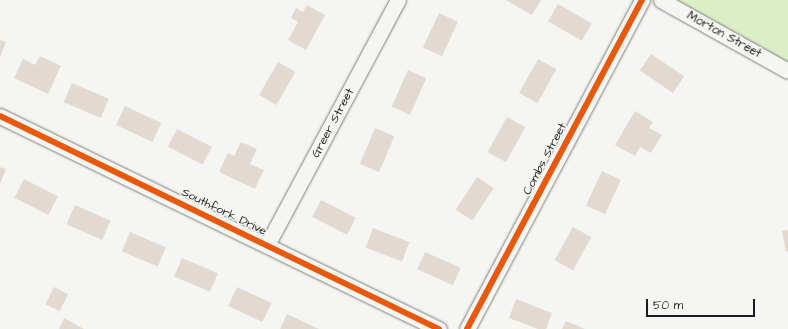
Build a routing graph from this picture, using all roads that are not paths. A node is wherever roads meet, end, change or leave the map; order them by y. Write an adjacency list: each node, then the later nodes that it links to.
1 (398, 0): 6 (street, Greer Street)
2 (642, 0): 8 (street, Combs Street)
3 (661, 0): 4 (street, Morton Street)
4 (788, 71)
5 (0, 116): 6 (street, Southfork Drive)
6 (267, 245): 7 (street, Southfork Drive)
7 (439, 329)
8 (467, 329)

